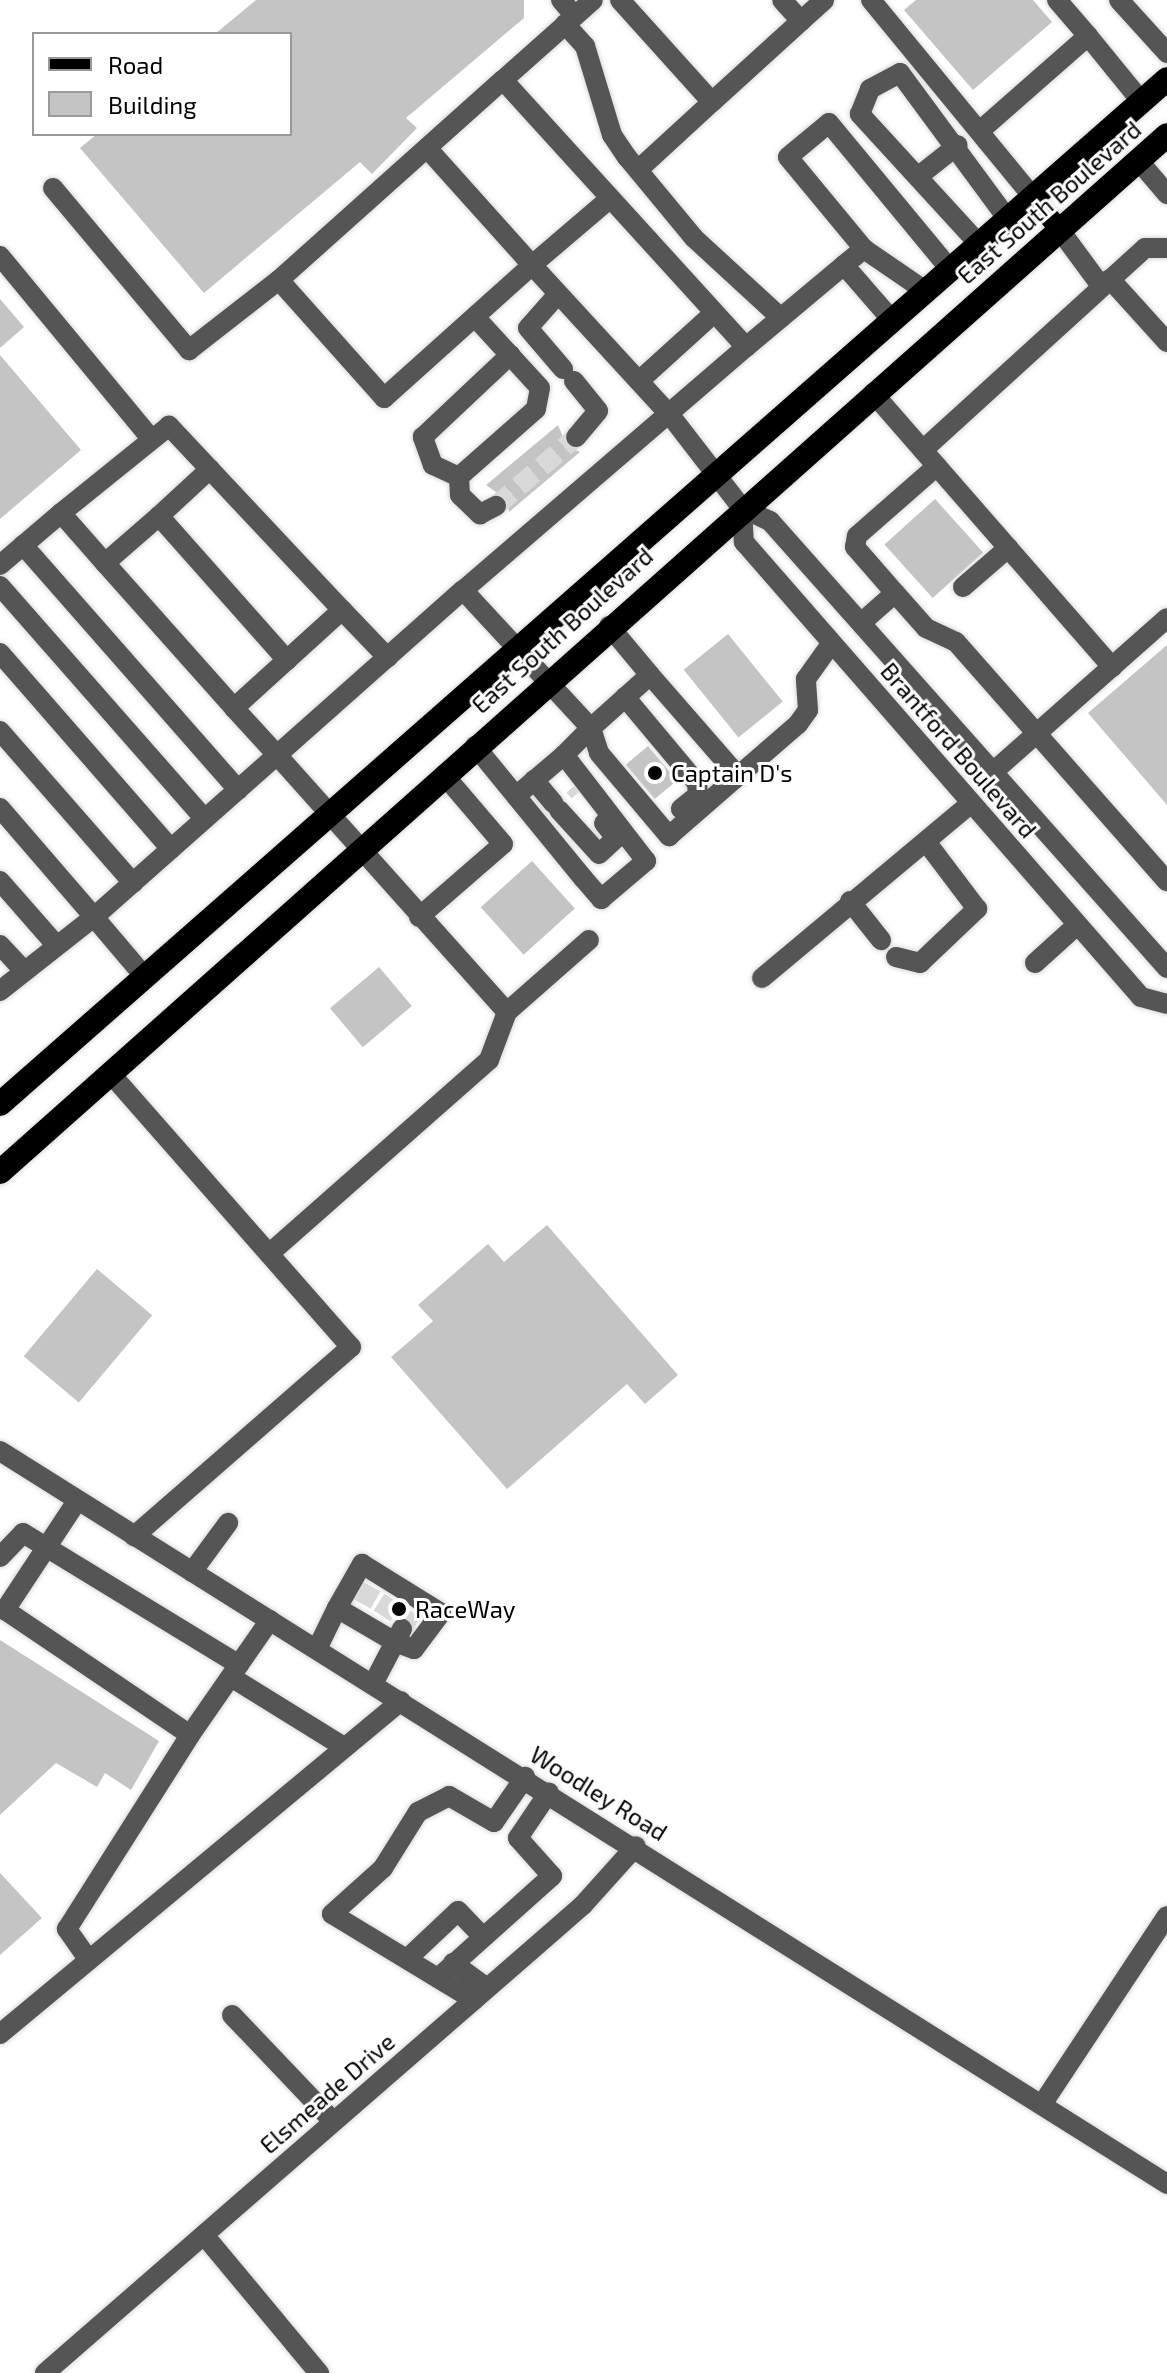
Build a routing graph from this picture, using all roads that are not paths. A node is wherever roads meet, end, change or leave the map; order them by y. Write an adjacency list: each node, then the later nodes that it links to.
1 (593, 0): 8 (street)
2 (620, 0): 15 (street)
3 (782, 0): 9 (street)
4 (824, 0): 9 (street)
5 (1057, 0): 10 (street)
6 (1119, 0): 11 (street)
7 (875, 1): 16 (street)
8 (567, 13): 13 (street); 21 (street)
9 (801, 21): 15 (street)
10 (1088, 36): 14 (street); 16 (street)
11 (1167, 53)
12 (1167, 79): 14 (highway, East South Boulevard)
13 (503, 80): 19 (street); 26 (street)
14 (1141, 101): 25 (highway, East South Boulevard)
15 (712, 102): 21 (street)
16 (982, 129): 25 (street)
17 (1167, 135): 20 (highway, East South Boulevard)
18 (958, 145): 22 (street); 22 (street); 27 (street)
19 (427, 148): 33 (street, Brantford Boulevard); 36 (street)
20 (1138, 160): 24 (street); 28 (highway, East South Boulevard)
21 (638, 170): 42 (street)
22 (920, 175): 29 (street)
23 (53, 188): 36 (street)
24 (1167, 194)
25 (1032, 196): 27 (highway, East South Boulevard); 28 (main road)
26 (608, 200): 33 (street); 40 (street)
27 (1007, 218): 29 (highway, East South Boulevard)
28 (1059, 229): 37 (street); 48 (highway, East South Boulevard)
29 (978, 243): 35 (highway, East South Boulevard)
30 (1167, 248): 37 (street)
31 (864, 249): 34 (street); 35 (street); 38 (street)
32 (0, 256): 50 (street)
33 (532, 265): 39 (street, Brantford Boulevard); 41 (street)
34 (844, 265): 42 (street); 43 (street)
35 (949, 268): 38 (highway, East South Boulevard)
36 (279, 280): 41 (street)
37 (1106, 282): 44 (street); 52 (street)
38 (924, 290): 43 (highway, East South Boulevard)
39 (558, 294): 47 (street, Brantford Boulevard); 51 (street)
40 (713, 314): 45 (street); 47 (street)
41 (475, 317): 46 (street)
42 (781, 318): 45 (street)
43 (891, 319): 54 (highway, East South Boulevard)
44 (1167, 342)
45 (746, 347): 49 (street)
46 (510, 355): 55 (street); 55 (street)
47 (639, 381): 49 (street, Brantford Boulevard)
48 (873, 393): 52 (street); 57 (highway, East South Boulevard)
49 (670, 415): 54 (street, Brantford Boulevard); 66 (street)
50 (149, 436): 53 (street); 58 (street)
51 (576, 437)
52 (930, 458): 61 (street); 67 (street)
53 (210, 469): 59 (street); 68 (street)
54 (714, 473): 57 (street, Brantford Boulevard); 73 (highway, East South Boulevard)
55 (459, 477): 56 (street)
56 (496, 506)
57 (742, 508): 70 (street, Brantford Boulevard); 71 (highway, East South Boulevard); 72 (street, Brantford Boulevard)
58 (61, 513): 60 (street); 62 (street)
59 (159, 516): 62 (street); 76 (street)
60 (23, 545): 63 (street); 92 (street)
61 (1008, 548): 65 (street); 77 (street)
62 (105, 563): 81 (street)
63 (0, 565)
64 (0, 586): 98 (street)
65 (963, 587)
66 (463, 590): 73 (street); 75 (street)
67 (895, 593): 70 (street); 84 (street)
68 (342, 610): 75 (street); 76 (street)
69 (1167, 618): 77 (street)
70 (861, 623): 88 (street, Brantford Boulevard)
71 (609, 626): 78 (street); 79 (highway, East South Boulevard)
72 (831, 644): 90 (street); 95 (street, Brantford Boulevard)
73 (514, 649): 79 (street); 97 (highway, East South Boulevard)
74 (0, 653): 100 (street)
75 (388, 658): 86 (street)
76 (287, 660): 81 (street)
77 (1112, 667): 84 (street)
78 (650, 675): 80 (street); 90 (street)
79 (548, 680): 82 (street); 85 (highway, East South Boulevard)
80 (625, 697): 82 (street); 94 (street)
81 (234, 708): 86 (street)
82 (591, 728): 87 (street); 94 (street)
83 (0, 731): 106 (street)
84 (1038, 733): 88 (street); 105 (street)
85 (475, 746): 89 (highway, East South Boulevard); 93 (street)
86 (277, 755): 92 (street); 97 (street)
87 (567, 760): 91 (street); 102 (street); 103 (street)
88 (993, 772): 117 (street, Brantford Boulevard)
89 (444, 775): 101 (highway, East South Boulevard); 109 (street)
90 (738, 776): 94 (street)
91 (534, 780): 93 (street); 102 (street)
92 (238, 790): 98 (street)
93 (516, 796): 103 (street)
94 (643, 804)
95 (970, 804): 99 (street); 110 (street, Brantford Boulevard)
96 (0, 808): 108 (street)
97 (327, 813): 101 (street); 119 (highway, East South Boulevard)
98 (205, 819): 100 (street)
99 (927, 843): 107 (street); 115 (street)
100 (171, 849): 106 (street)
101 (358, 851): 109 (street); 124 (highway, East South Boulevard)
102 (591, 851): 103 (street)
103 (574, 867)
104 (0, 881): 114 (street)
105 (1167, 881)
106 (133, 883): 108 (street)
107 (850, 901): 112 (street); 120 (street)
108 (94, 917): 114 (street); 119 (street)
109 (419, 917): 123 (street)
110 (1077, 925): 116 (street); 122 (street, Brantford Boulevard)
111 (589, 940): 123 (street)
112 (881, 940)
113 (0, 945): 118 (street)
114 (56, 945): 118 (street)
115 (896, 957)
116 (1035, 963)
117 (1167, 968)
118 (24, 971): 121 (street)
119 (144, 976): 125 (highway, East South Boulevard)
120 (762, 978)
121 (0, 991)
122 (1167, 1004)
123 (507, 1012): 127 (street)
124 (110, 1073): 126 (highway, East South Boulevard); 127 (street)
125 (0, 1104)
126 (0, 1172)
127 (269, 1254): 131 (street)
128 (0, 1451): 129 (street, Woodley Road)
129 (77, 1501): 131 (street, Woodley Road); 132 (street)
130 (228, 1523): 134 (street)
131 (134, 1536): 134 (street, Woodley Road)
132 (48, 1547): 133 (street); 137 (street); 141 (street)
133 (0, 1557)
134 (192, 1572): 138 (street, Woodley Road)
135 (361, 1598): 136 (street); 136 (street); 140 (street)
136 (387, 1608): 139 (street); 139 (street)
137 (2, 1612): 144 (street)
138 (270, 1620): 140 (street, Woodley Road); 141 (street)
139 (407, 1620): 142 (street)
140 (317, 1649): 142 (street, Woodley Road)
141 (235, 1671): 144 (street); 145 (street)
142 (373, 1684): 143 (street, Woodley Road)
143 (401, 1701): 145 (street); 146 (street, Woodley Road)
144 (190, 1735): 151 (street)
145 (344, 1747): 151 (street)
146 (525, 1777): 147 (street, Woodley Road); 152 (street)
147 (549, 1792): 148 (street, Woodley Road); 150 (street)
148 (636, 1846): 155 (street, Elsmeade Drive); 158 (street, Woodley Road)
149 (1167, 1916): 158 (street)
150 (482, 1936): 152 (street); 153 (street)
151 (88, 1959): 157 (street)
152 (407, 1959): 154 (street)
153 (453, 1963): 154 (street); 155 (street)
154 (438, 1978): 155 (street)
155 (480, 1994): 159 (street, Elsmeade Drive)
156 (232, 2015): 159 (street)
157 (0, 2034)
158 (1043, 2103): 160 (street, Woodley Road)
159 (333, 2121): 161 (street, Elsmeade Drive)
160 (1167, 2184)
161 (204, 2235): 162 (street, Elsmeade Drive); 163 (street)
162 (45, 2373)
163 (319, 2373)

